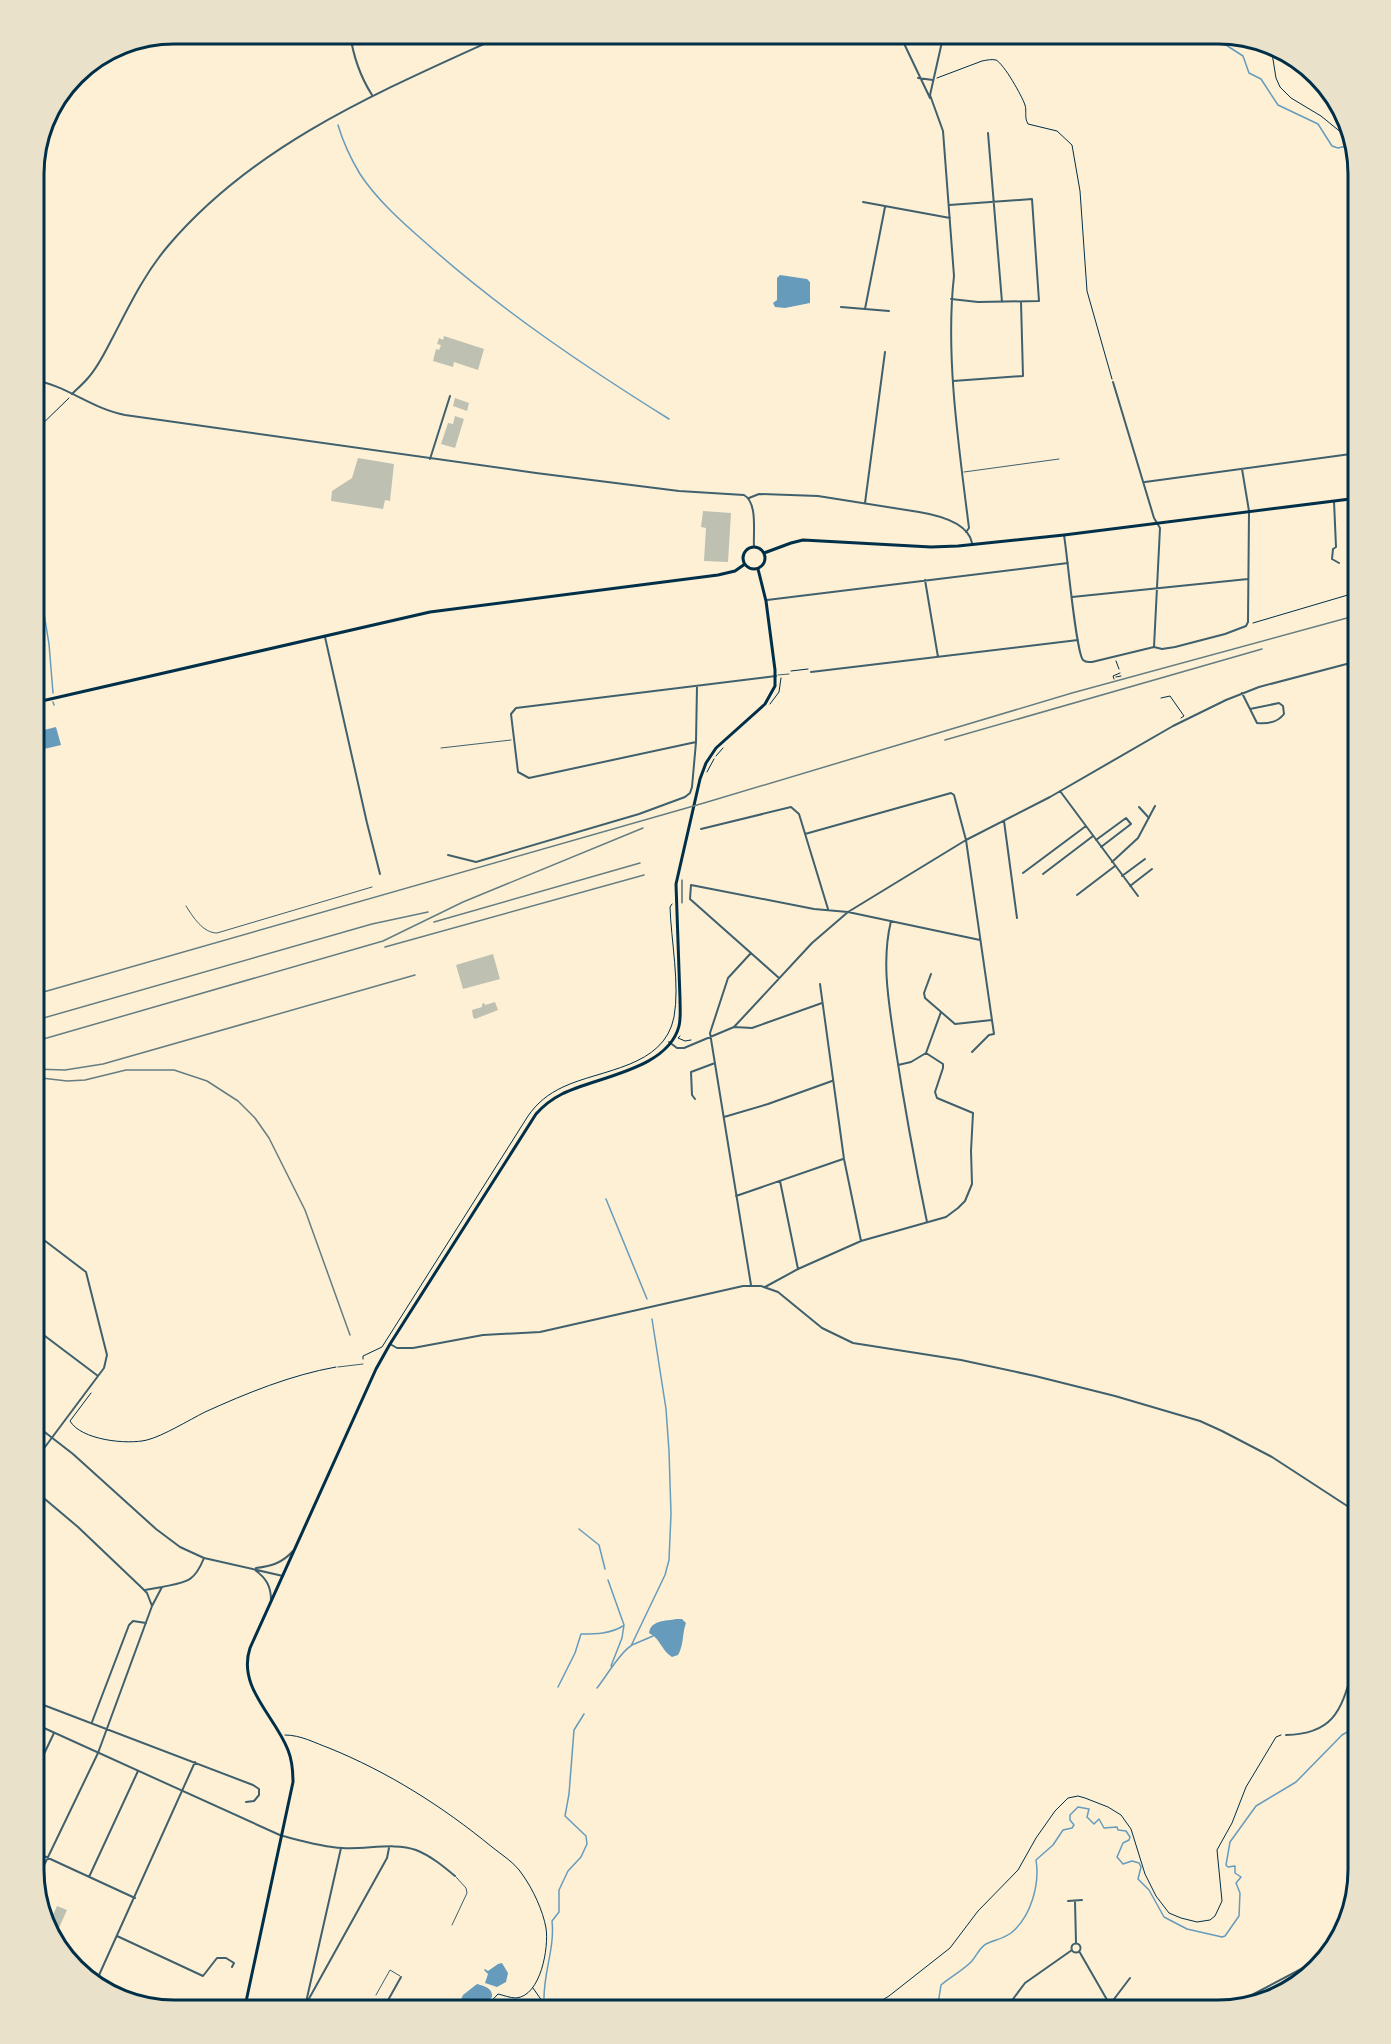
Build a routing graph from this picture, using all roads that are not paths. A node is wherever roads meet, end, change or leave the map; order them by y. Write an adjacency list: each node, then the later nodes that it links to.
1 (351, 44): 7 (street)
2 (484, 44): 7 (street)
3 (904, 44): 5 (street)
4 (942, 44): 6 (street)
5 (918, 78): 6 (street); 8 (street)
6 (933, 80): 8 (street)
7 (372, 95): 25 (street)
8 (931, 100): 12 (street)
9 (988, 133): 10 (street)
10 (994, 201): 12 (street); 16 (street); 17 (street)
11 (863, 202): 13 (street)
12 (949, 205): 14 (street)
13 (885, 207): 14 (street); 19 (street)
14 (950, 218): 15 (street)
15 (951, 299): 16 (street); 22 (street)
16 (1002, 302): 17 (street)
17 (1020, 302): 22 (street)
18 (841, 307): 19 (street)
19 (865, 309): 20 (street)
20 (889, 311)
21 (885, 352): 36 (street)
22 (953, 381): 31 (street)
23 (1113, 382): 32 (street)
24 (44, 383): 25 (street)
25 (72, 394): 28 (street)
26 (450, 396): 28 (street)
27 (1348, 454): 30 (street)
28 (430, 459): 33 (street)
29 (1059, 459): 31 (lane)
30 (1242, 469): 32 (street); 37 (street)
31 (962, 472): 39 (street)
32 (1145, 482): 38 (street)
33 (749, 498): 36 (street); 42 (street)
34 (1348, 499): 35 (main road)
35 (1334, 501): 37 (main road); 45 (street)
36 (865, 503): 39 (street)
37 (1249, 511): 38 (main road); 48 (street)
38 (1157, 523): 40 (main road); 50 (street)
39 (966, 532): 41 (street)
40 (1064, 535): 41 (main road); 44 (street)
41 (972, 545): 43 (main road)
42 (754, 547): 43 (main road); 46 (main road)
43 (764, 553): 47 (main road)
44 (1068, 563): 49 (street); 51 (street)
45 (1339, 563)
46 (745, 564): 47 (main road); 53 (main road)
47 (758, 568): 52 (main road)
48 (1248, 579): 50 (street); 55 (street)
49 (925, 580): 52 (street); 56 (street)
50 (1158, 589): 51 (street); 55 (street)
51 (1072, 597): 54 (street)
52 (766, 601): 60 (main road)
53 (325, 636): 63 (main road); 86 (street)
54 (1078, 640): 55 (street); 56 (street)
55 (1154, 647)
56 (938, 657): 58 (street)
57 (1348, 664): 62 (street)
58 (811, 672)
59 (789, 674): 60 (lane)
60 (776, 675): 61 (street); 108 (main road)
61 (697, 686): 65 (street); 66 (street)
62 (1242, 693): 64 (street); 68 (street)
63 (44, 701)
64 (1250, 709): 64 (street)
65 (513, 740): 66 (street); 67 (lane)
66 (696, 742): 80 (street)
67 (441, 748)
68 (1060, 791): 72 (street); 73 (street)
69 (1155, 806): 71 (street)
70 (1139, 807): 71 (street)
71 (1149, 818): 82 (street)
72 (1004, 821): 77 (street); 96 (street)
73 (1086, 826): 76 (street); 85 (street)
74 (701, 829): 75 (street)
75 (805, 834): 77 (street); 94 (street)
76 (1093, 836): 78 (street); 87 (street)
77 (966, 840): 95 (street); 98 (street)
78 (1096, 840): 79 (street); 79 (street)
79 (1101, 847): 82 (street)
80 (448, 855)
81 (1145, 859): 88 (street)
82 (1112, 861): 83 (street)
83 (1115, 866): 88 (street); 91 (street)
84 (1152, 869): 90 (street)
85 (1023, 873)
86 (380, 874)
87 (1043, 874)
88 (1122, 876): 90 (street)
89 (372, 886): 93 (lane)
90 (1130, 886): 92 (street)
91 (1077, 895)
92 (1138, 896)
93 (186, 906)
94 (828, 909): 95 (street); 99 (street)
95 (848, 912): 97 (street); 101 (street)
96 (1017, 918)
97 (891, 921): 98 (street); 112 (street)
98 (980, 940): 105 (street)
99 (751, 953): 101 (street); 107 (street)
100 (931, 974): 104 (street)
101 (779, 978): 106 (street)
102 (820, 984): 103 (street)
103 (822, 1002): 106 (street); 113 (street)
104 (941, 1012): 105 (street); 110 (street)
105 (992, 1020): 109 (street)
106 (734, 1027): 107 (street)
107 (710, 1037): 108 (street); 111 (street)
108 (669, 1042): 126 (main road)
109 (972, 1052)
110 (926, 1053): 112 (street); 119 (street)
111 (715, 1063): 114 (street); 115 (street)
112 (898, 1065): 119 (street)
113 (832, 1081): 115 (street); 116 (street)
114 (695, 1100)
115 (724, 1117): 118 (street)
116 (844, 1159): 117 (street); 121 (street)
117 (780, 1181): 118 (street); 122 (street)
118 (735, 1196): 123 (street)
119 (927, 1222): 121 (street)
120 (44, 1241): 129 (street)
121 (861, 1241): 122 (street)
122 (798, 1269): 124 (street)
123 (751, 1286): 124 (street); 126 (street)
124 (765, 1287): 134 (street)
125 (44, 1335): 129 (street)
126 (390, 1344): 135 (main road)
127 (363, 1364): 128 (lane)
128 (338, 1367)
129 (98, 1376): 131 (street)
130 (44, 1432): 131 (street)
131 (52, 1438): 132 (street); 136 (street)
132 (44, 1449)
133 (44, 1498): 140 (street)
134 (1348, 1506)
135 (300, 1539): 137 (street); 138 (main road)
136 (204, 1558): 137 (street); 139 (street)
137 (253, 1568): 138 (street); 141 (street)
138 (283, 1576): 141 (main road)
139 (162, 1587): 140 (street); 142 (street)
140 (145, 1590): 142 (street)
141 (270, 1603): 157 (main road)
142 (152, 1606): 143 (street)
143 (146, 1623): 146 (street); 148 (street)
144 (1348, 1685): 150 (street)
145 (44, 1705): 146 (street)
146 (92, 1722): 148 (street)
147 (44, 1728): 149 (street)
148 (107, 1728): 151 (street); 153 (street)
149 (54, 1733): 151 (street); 152 (street)
150 (1286, 1735)
151 (98, 1753): 154 (street); 161 (street)
152 (44, 1754)
153 (195, 1762): 155 (street); 156 (street)
154 (138, 1771): 155 (street); 164 (street)
155 (183, 1791): 157 (street); 165 (street)
156 (246, 1802)
157 (283, 1836): 158 (street); 181 (main road)
158 (341, 1848): 159 (street); 182 (street)
159 (389, 1848): 163 (street); 183 (street)
160 (44, 1856): 161 (street)
161 (48, 1858): 162 (street); 164 (street)
162 (44, 1866)
163 (455, 1876): 169 (lane)
164 (89, 1877): 165 (street)
165 (135, 1898): 170 (street)
166 (1082, 1900): 168 (street)
167 (1068, 1901): 168 (street)
168 (1075, 1901): 171 (street)
169 (452, 1925)
170 (117, 1936): 174 (street); 176 (street)
171 (1076, 1943): 172 (street); 173 (street)
172 (1072, 1950): 173 (street); 185 (street)
173 (1079, 1951): 186 (street)
174 (232, 1968)
175 (1303, 1968): 180 (street)
176 (99, 1977)
177 (401, 1977): 179 (lane); 184 (street)
178 (1130, 1978): 187 (street)
179 (376, 1995)
180 (1246, 1997)
181 (246, 2000)
182 (307, 2000)
183 (308, 2000)
184 (388, 2000)
185 (1012, 2000)
186 (1107, 2000)
187 (1114, 2000)

